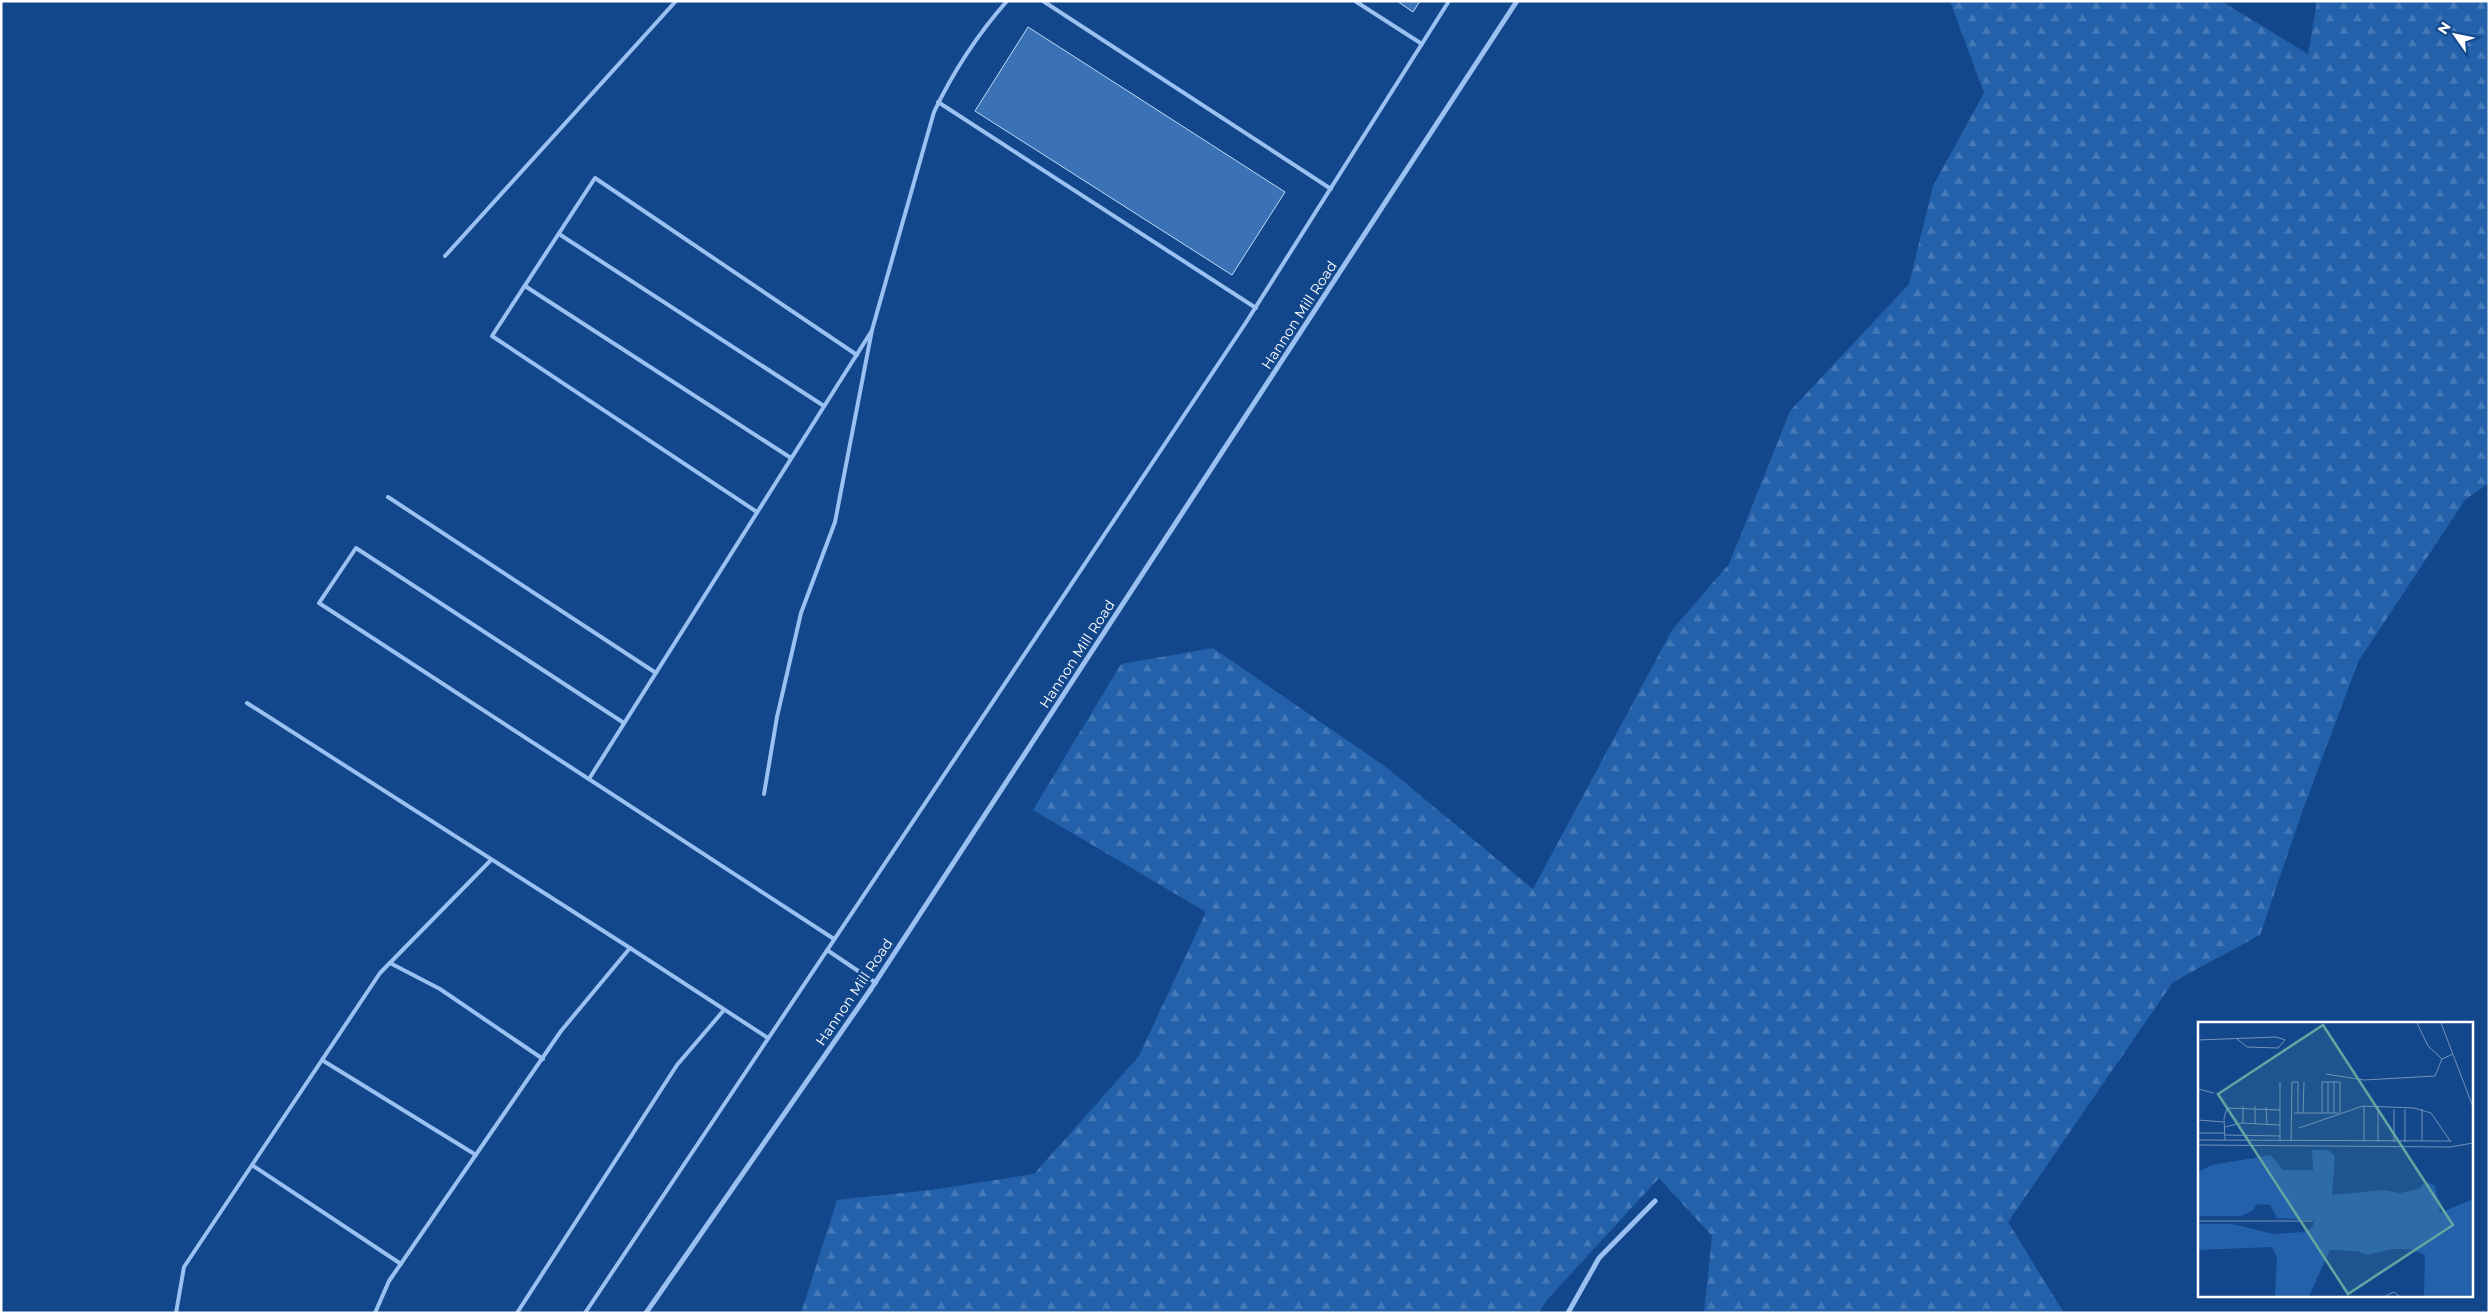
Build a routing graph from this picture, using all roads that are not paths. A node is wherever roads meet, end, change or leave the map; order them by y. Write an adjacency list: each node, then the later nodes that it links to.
1 (676, 1): 11 (lane)
2 (1007, 1): 8 (lane)
3 (1043, 1): 9 (lane)
4 (1355, 1): 7 (lane)
5 (1449, 1): 7 (lane)
6 (1517, 1): 30 (street, Hannon Mill Road)
7 (1422, 44): 9 (lane)
8 (938, 102): 13 (lane); 14 (lane)
9 (1331, 189): 13 (lane)
10 (559, 234): 12 (lane); 15 (lane); 16 (lane)
11 (445, 256)
12 (525, 286): 17 (lane); 19 (lane)
13 (1256, 308): 26 (lane)
14 (872, 330): 15 (lane); 24 (lane)
15 (857, 355): 16 (lane)
16 (824, 406): 17 (lane)
17 (791, 458): 19 (lane)
18 (388, 497): 20 (lane)
19 (757, 512): 20 (lane)
20 (656, 673): 22 (lane)
21 (247, 704): 25 (lane)
22 (624, 723): 23 (lane); 23 (lane)
23 (589, 779): 26 (lane)
24 (764, 794)
25 (491, 860): 27 (lane); 29 (lane)
26 (834, 939): 28 (lane)
27 (630, 948): 31 (lane); 33 (lane)
28 (828, 950): 30 (lane); 32 (lane)
29 (390, 963): 33 (lane); 34 (lane)
30 (876, 982): 43 (street, Hannon Mill Road)
31 (724, 1010): 32 (lane); 41 (lane)
32 (768, 1038): 42 (lane)
33 (543, 1059): 35 (lane)
34 (322, 1060): 35 (lane); 36 (lane)
35 (476, 1155): 38 (lane)
36 (252, 1165): 38 (lane); 39 (lane)
37 (1656, 1201): 44 (street)
38 (401, 1264): 40 (lane)
39 (176, 1313)
40 (375, 1313)
41 (517, 1313)
42 (585, 1313)
43 (646, 1313)
44 (1568, 1313)

